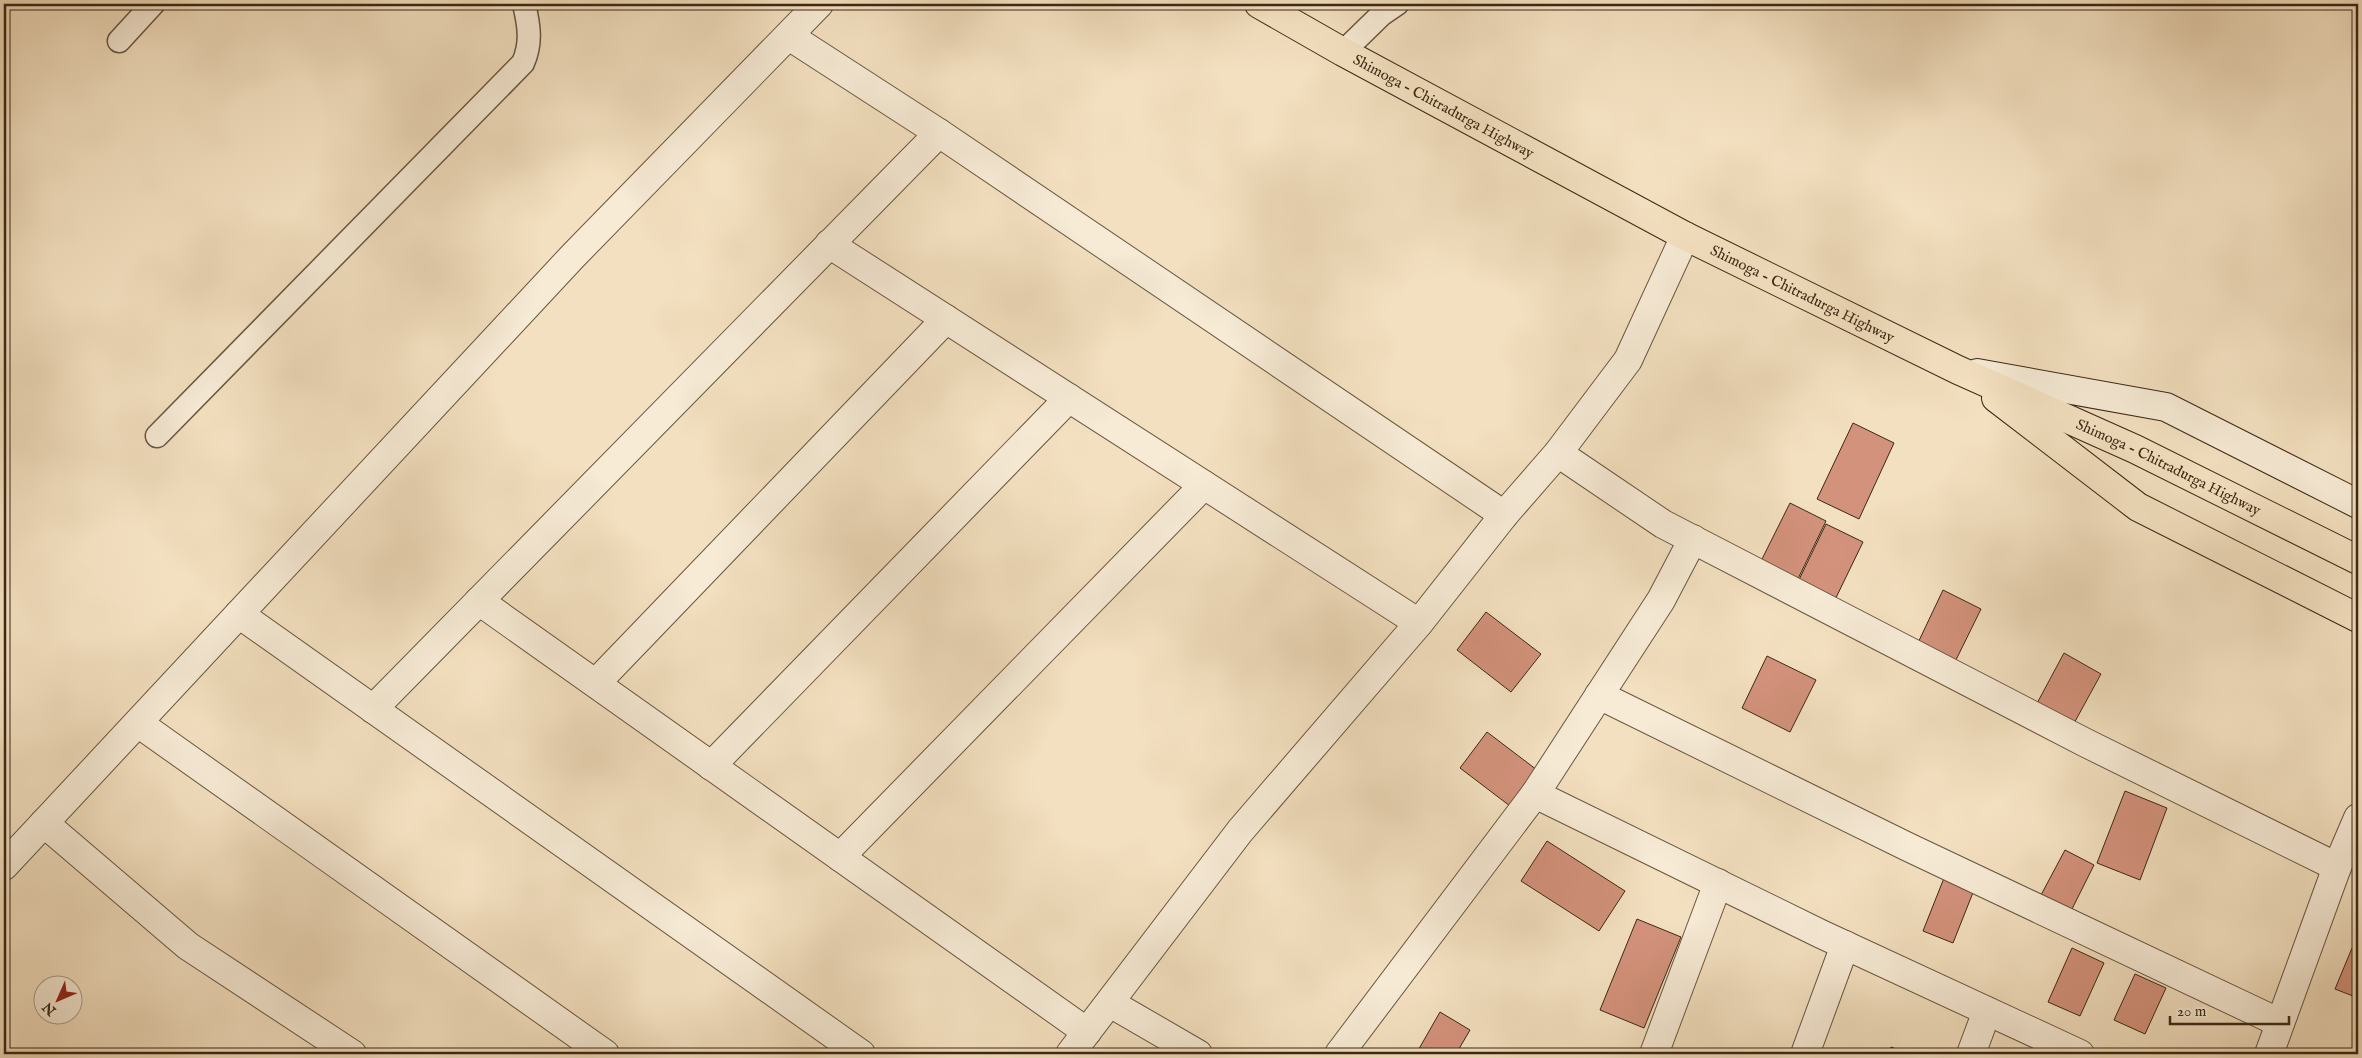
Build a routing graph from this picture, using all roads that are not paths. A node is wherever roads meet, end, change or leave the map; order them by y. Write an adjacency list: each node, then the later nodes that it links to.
1 (153, 4): 7 (lane)
2 (524, 4): 15 (lane)
3 (818, 4): 6 (street)
4 (1259, 4): 8 (main road, Shimoga - Chitradurga Highway)
5 (1397, 4): 8 (lane)
6 (789, 36): 9 (street); 23 (street)
7 (119, 41)
8 (1343, 52): 10 (main road, Shimoga - Chitradurga Highway)
9 (939, 133): 11 (street); 19 (street)
10 (1686, 236): 13 (main road, Shimoga - Chitradurga Highway); 16 (street)
11 (829, 244): 12 (street); 22 (street)
12 (946, 319): 14 (street); 26 (street)
13 (1958, 370): 18 (street); 21 (main road, Shimoga - Chitradurga Highway); 24 (main road)
14 (1069, 398): 17 (street); 30 (street)
15 (157, 436)
16 (1558, 453): 19 (street); 20 (street)
17 (1204, 485): 25 (street); 34 (street)
18 (2358, 504)
19 (1504, 515): 25 (street)
20 (1693, 539): 27 (street); 36 (street)
21 (2358, 560)
22 (479, 601): 26 (street); 28 (street)
23 (239, 614): 28 (street); 29 (street)
24 (2358, 618)
25 (1419, 622): 39 (street)
26 (596, 684): 30 (street)
27 (1599, 695): 31 (street); 41 (street)
28 (373, 708): 45 (street)
29 (138, 723): 33 (street); 44 (street)
30 (711, 766): 34 (street)
31 (1535, 794): 37 (street); 48 (street)
32 (2358, 818): 36 (street)
33 (44, 823): 35 (street); 43 (street)
34 (840, 857): 42 (street)
35 (4, 866)
36 (2337, 867): 41 (street)
37 (1718, 884): 38 (street); 49 (street)
38 (1845, 945): 40 (street); 50 (street)
39 (1110, 1003): 42 (street); 47 (street)
40 (1987, 1011): 51 (street); 52 (street)
41 (2280, 1023): 53 (street)
42 (1087, 1032): 46 (street)
43 (352, 1054)
44 (606, 1054)
45 (861, 1054)
46 (1070, 1054)
47 (1198, 1054)
48 (1339, 1054)
49 (1654, 1054)
50 (1805, 1054)
51 (1971, 1054)
52 (2080, 1054)
53 (2269, 1054)

